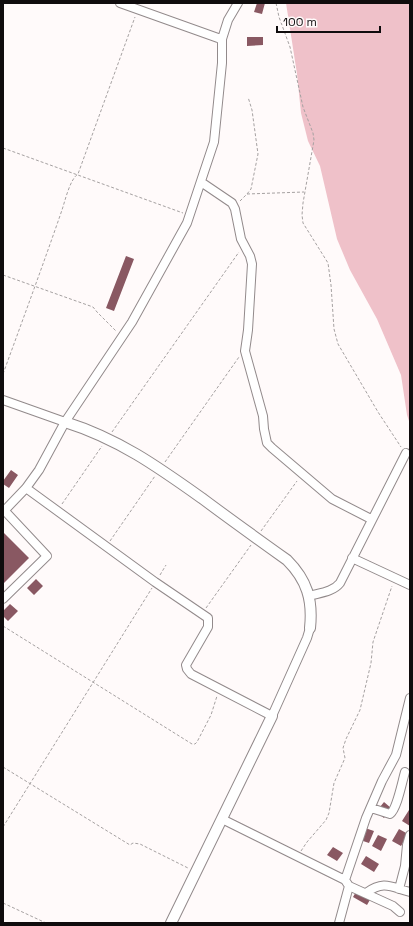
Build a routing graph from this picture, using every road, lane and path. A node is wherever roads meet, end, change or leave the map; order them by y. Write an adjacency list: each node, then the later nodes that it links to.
1 (120, 3): 4 (street)
2 (238, 3): 5 (street)
3 (276, 3): 10 (path)
4 (138, 9): 5 (street); 8 (path)
5 (222, 39): 9 (street)
6 (248, 97): 11 (path)
7 (3, 148): 8 (path)
8 (78, 174): 13 (path); 16 (path)
9 (202, 182): 12 (street); 13 (street)
10 (305, 192): 11 (path); 23 (path)
11 (248, 194): 12 (path)
12 (233, 206): 14 (street)
13 (190, 215): 17 (street)
14 (244, 245): 18 (street); 22 (path)
15 (3, 274): 16 (path)
16 (36, 286): 17 (path); 19 (path)
17 (122, 336): 21 (street)
18 (245, 351): 24 (path); 28 (street)
19 (3, 374)
20 (3, 400): 21 (street)
21 (65, 422): 22 (street); 25 (street)
22 (108, 438): 24 (street); 27 (path)
23 (406, 453): 28 (street)
24 (161, 469): 29 (path); 35 (street)
25 (26, 488): 26 (street); 27 (street)
26 (3, 511): 36 (street)
27 (57, 511): 29 (street)
28 (371, 519): 30 (street)
29 (107, 546): 33 (street)
30 (352, 558): 32 (street); 35 (street)
31 (166, 565): 33 (path)
32 (395, 578): 34 (street); 51 (path)
33 (155, 582): 39 (path); 40 (street)
34 (410, 585)
35 (309, 596): 38 (street)
36 (3, 599)
37 (3, 626): 39 (path)
38 (310, 628): 42 (street)
39 (93, 683): 40 (path); 46 (path)
40 (220, 688): 42 (street)
41 (410, 698): 44 (street)
42 (272, 716): 48 (street)
43 (3, 767): 46 (path)
44 (389, 769): 45 (street); 47 (street)
45 (408, 772): 47 (street)
46 (30, 784): 49 (path); 52 (path)
47 (371, 808): 53 (street)
48 (222, 819): 51 (street); 52 (street)
49 (3, 827)
50 (410, 835): 54 (street)
51 (297, 856): 53 (street)
52 (196, 872): 60 (street)
53 (347, 883): 56 (street); 61 (street)
54 (400, 889): 55 (street); 56 (street)
55 (410, 892)
56 (366, 893): 58 (street)
57 (3, 903): 59 (path)
58 (400, 912)
59 (46, 923)
60 (171, 923)
61 (339, 923)

